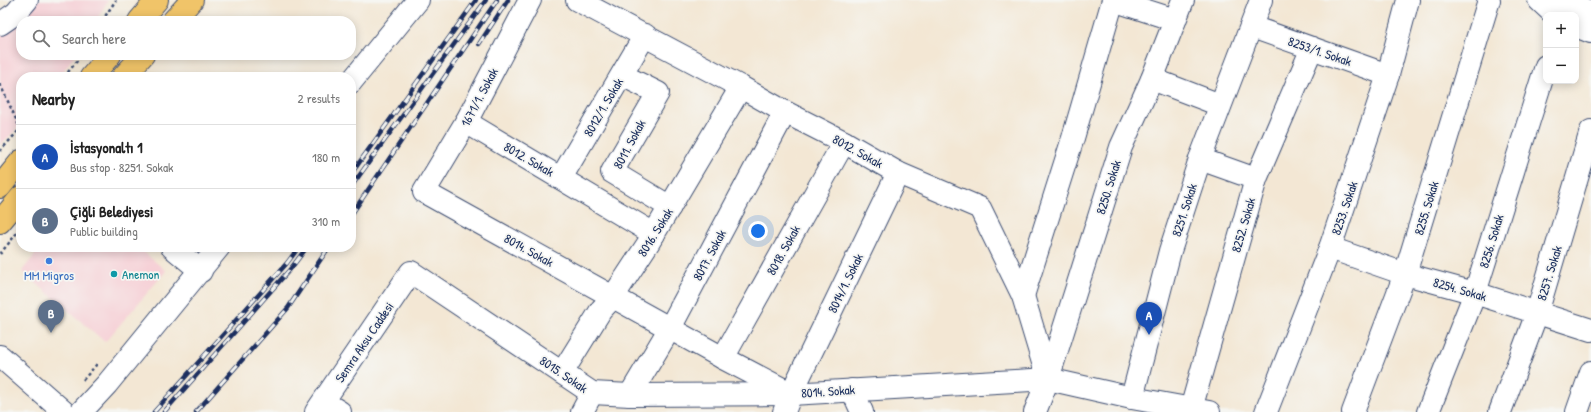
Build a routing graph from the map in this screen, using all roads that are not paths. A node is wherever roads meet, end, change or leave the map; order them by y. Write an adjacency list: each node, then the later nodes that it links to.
1 (26, 0): 19 (street)
2 (157, 0): 16 (highway)
3 (192, 0): 17 (highway)
4 (418, 0): 31 (street)
5 (530, 0): 37 (street, 1671/1. Sokak)
6 (577, 0): 23 (street, 8012. Sokak)
7 (1113, 0): 18 (street); 58 (street)
8 (1183, 0): 18 (street, 8250. Sokak)
9 (1261, 0): 20 (street, 8251. Sokak)
10 (1408, 0): 30 (street, 8253. Sokak)
11 (1489, 0): 56 (street, 8255. Sokak)
12 (1539, 0): 14 (street)
13 (1564, 0): 15 (street)
14 (1552, 12)
15 (1591, 13)
16 (143, 16)
17 (178, 16)
18 (1175, 20): 33 (street, 8250. Sokak)
19 (0, 24)
20 (1252, 27): 24 (street, 8253/1. Sokak); 35 (street, 8251. Sokak)
21 (1579, 27): 22 (street)
22 (1591, 32)
23 (645, 35): 29 (street, 8012/1. Sokak); 34 (street, 8012. Sokak)
24 (1312, 48): 30 (street, 8253/1. Sokak); 44 (street, 8252. Sokak)
25 (106, 60): 27 (highway)
26 (139, 60): 28 (highway)
27 (95, 72)
28 (128, 72)
29 (622, 75): 43 (street, 8012/1. Sokak); 48 (street, 8011. Sokak)
30 (1388, 75): 51 (street, 8253. Sokak)
31 (356, 76)
32 (1543, 76): 57 (street, 8256. Sokak)
33 (1152, 79): 35 (street); 67 (street, 8250. Sokak)
34 (741, 87): 36 (street, 8012. Sokak); 48 (street, 8016. Sokak)
35 (1220, 105): 40 (street, 8251. Sokak)
36 (785, 112): 39 (street, 8012. Sokak); 61 (street, 8017. Sokak)
37 (466, 122): 43 (street, 8012. Sokak); 46 (street, 1671/1. Sokak)
38 (1591, 131): 60 (street, 8257. Sokak)
39 (844, 142): 42 (street, 8012. Sokak); 64 (street, 8018. Sokak)
40 (1200, 159): 44 (street); 72 (street, 8251. Sokak)
41 (16, 167): 45 (highway)
42 (898, 173): 58 (street, 8012. Sokak); 71 (street, 8014/1. Sokak)
43 (562, 178): 50 (street, 8012. Sokak)
44 (1256, 180): 74 (street, 8252. Sokak)
45 (0, 187)
46 (424, 192): 59 (street, 8014. Sokak)
47 (16, 202): 49 (highway)
48 (670, 207): 50 (street, 8016. Sokak)
49 (0, 222)
50 (654, 234): 59 (street, 8016. Sokak)
51 (1330, 248): 56 (street, 8254. Sokak); 80 (street, 8253. Sokak)
52 (178, 252): 54 (street)
53 (215, 252): 54 (street)
54 (201, 271): 76 (street)
55 (411, 272): 66 (street, 8015. Sokak); 73 (street, Semra Aksu Caddesi)
56 (1405, 274): 57 (street, 8254. Sokak); 81 (street, 8255. Sokak)
57 (1475, 293): 60 (street, 8254. Sokak); 82 (street, 8256. Sokak)
58 (1023, 296): 67 (street, 8012. Sokak)
59 (613, 298): 61 (street, 8014. Sokak); 66 (street, 8016. Sokak)
60 (1537, 313): 62 (street, 8254. Sokak); 83 (street, 8257. Sokak)
61 (670, 328): 64 (street, 8014. Sokak); 70 (street, 8017. Sokak)
62 (1591, 330)
63 (0, 356): 75 (street)
64 (723, 358): 71 (street, 8014. Sokak)
65 (1591, 372): 84 (street)
66 (562, 373): 69 (street, 8015. Sokak)
67 (1048, 379): 68 (street, 8014. Sokak); 72 (street, 8014. Sokak); 79 (street, 8250. Sokak)
68 (852, 390): 71 (street, 8014. Sokak); 78 (street)
69 (592, 393): 70 (street, 8015. Sokak); 77 (street)
70 (630, 395): 71 (street, 8015. Sokak)
71 (788, 403)
72 (1140, 403): 74 (street, 8014. Sokak)
73 (327, 409)
74 (1200, 410)
75 (64, 412)
76 (81, 412)
77 (582, 412)
78 (862, 412)
79 (1035, 412)
80 (1266, 412)
81 (1352, 412)
82 (1428, 412)
83 (1500, 412)
84 (1577, 412)

